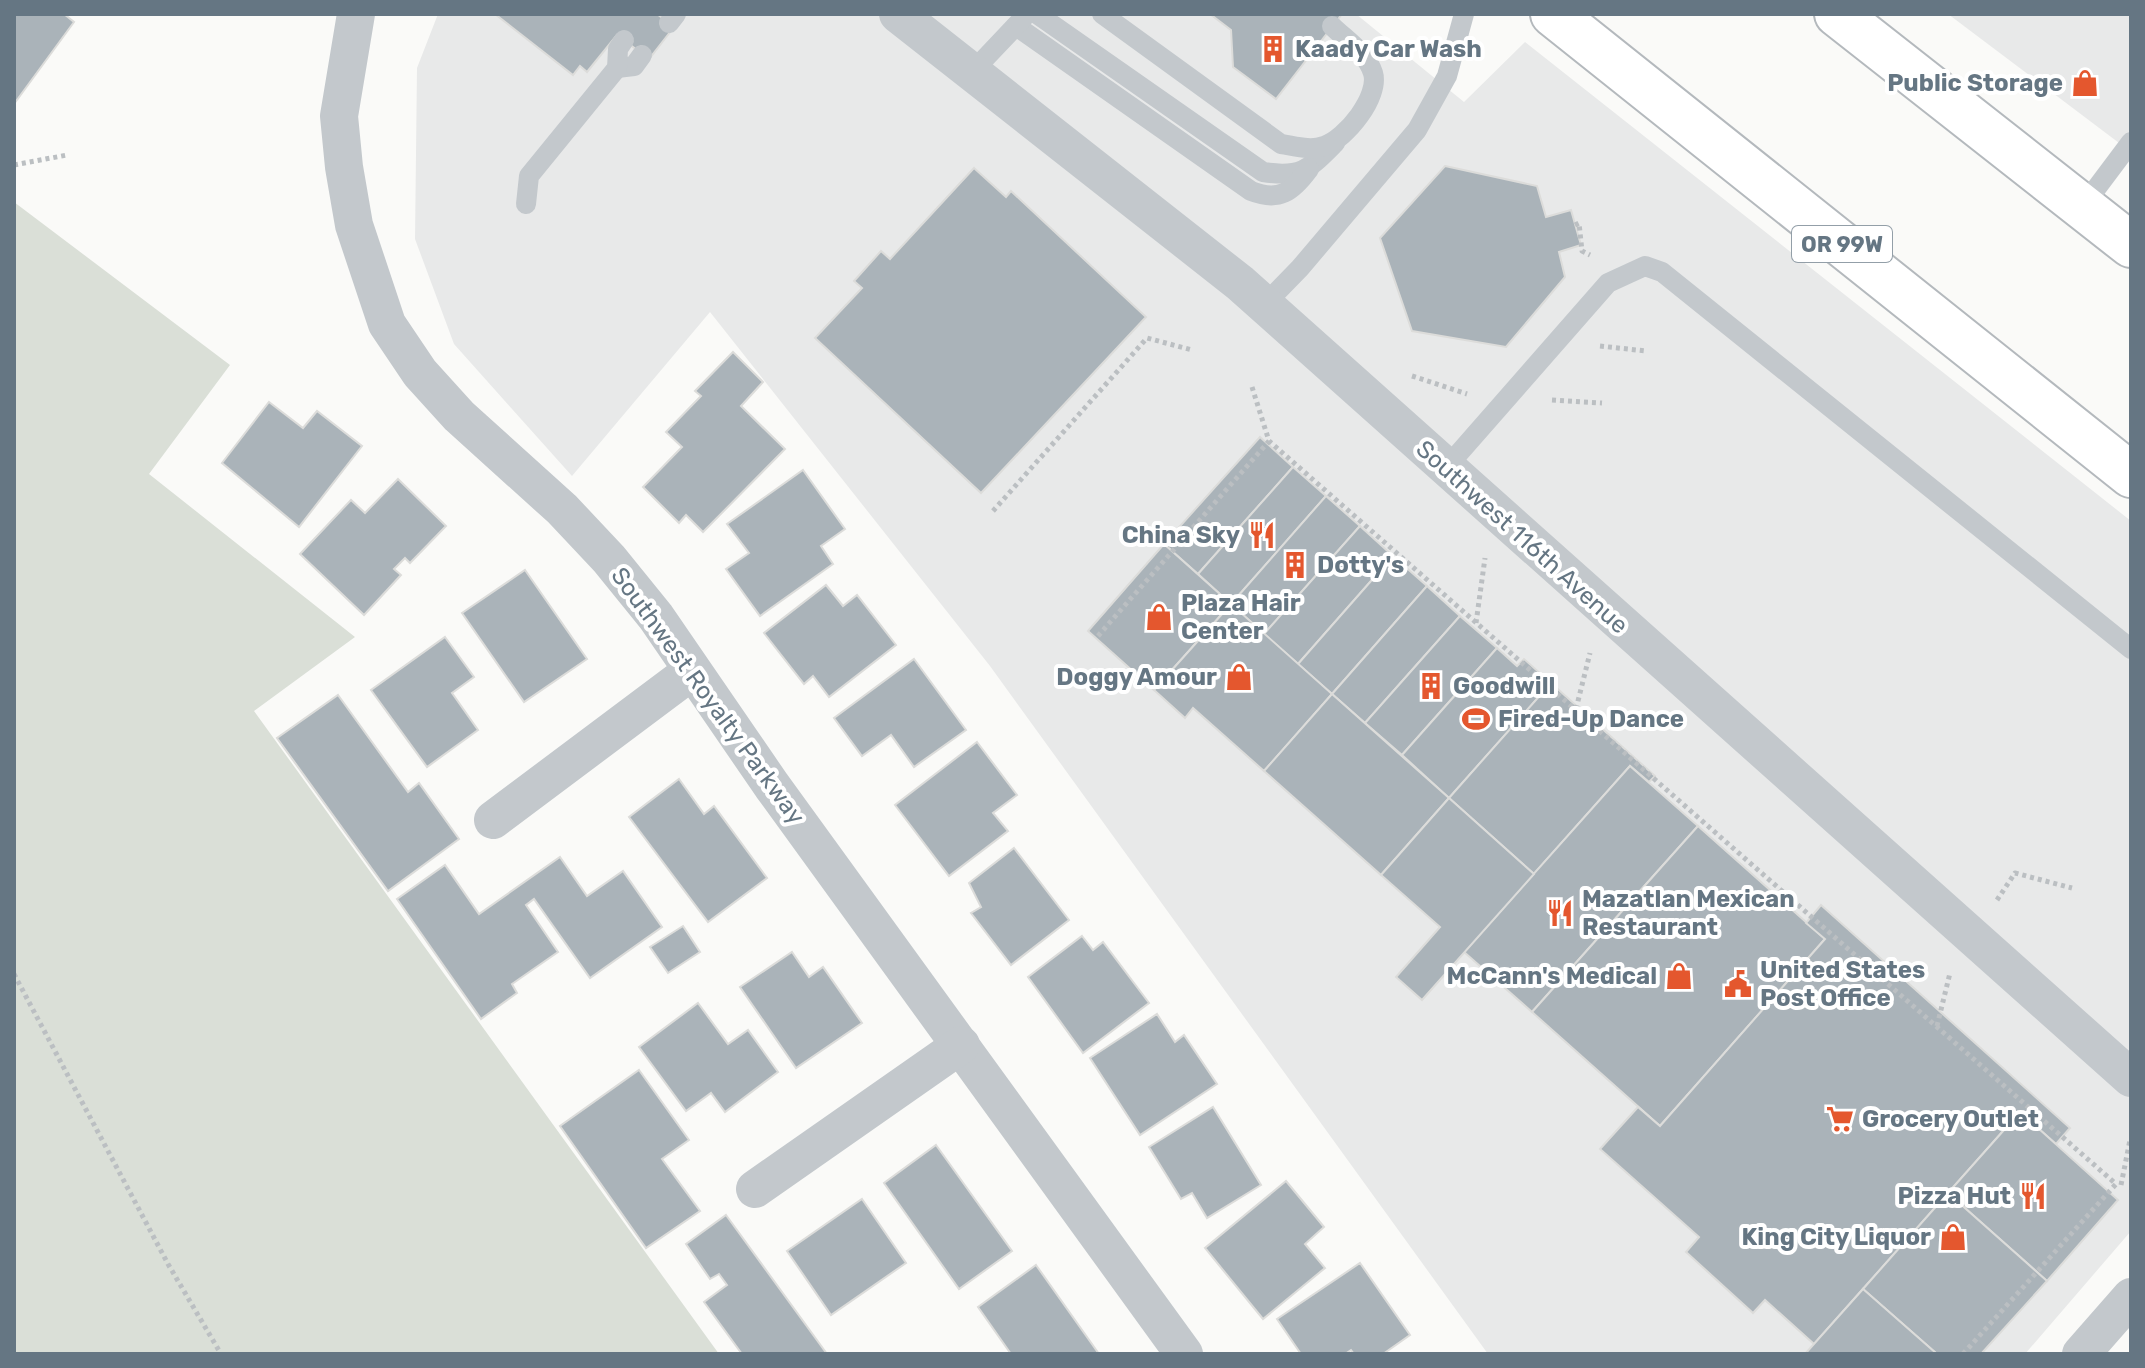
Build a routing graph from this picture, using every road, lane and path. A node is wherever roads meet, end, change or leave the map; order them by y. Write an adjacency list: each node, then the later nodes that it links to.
1 (356, 14): 36 (street, Southwest Royalty Parkway)
2 (898, 14): 13 (street, Southwest 116th Avenue)
3 (1037, 14): 18 (lane)
4 (1102, 14): 14 (lane)
5 (1464, 14): 24 (lane)
6 (1553, 14): 31 (highway, OR 99W)
7 (1837, 14): 20 (highway)
8 (1021, 20): 13 (lane); 18 (lane)
9 (1332, 26): 14 (lane)
10 (624, 40): 12 (lane)
11 (642, 55): 12 (lane)
12 (617, 68): 19 (lane)
13 (972, 72): 24 (street, Southwest 116th Avenue)
14 (1338, 139): 18 (lane)
15 (2131, 142): 20 (lane)
16 (67, 155): 17 (path)
17 (14, 165)
18 (1309, 169)
19 (526, 204)
20 (2083, 206): 22 (highway)
21 (1575, 225): 23 (path)
22 (2131, 245)
23 (1598, 259)
24 (1264, 305): 30 (street, Southwest 116th Avenue)
25 (1192, 350): 32 (path)
26 (1400, 372): 28 (path)
27 (1252, 387): 29 (path)
28 (1475, 397)
29 (1269, 441): 33 (path); 37 (path)
30 (1445, 469): 34 (lane); 41 (street, Southwest 116th Avenue)
31 (2131, 475)
32 (993, 511)
33 (1098, 636)
34 (2131, 649)
35 (1590, 653): 37 (path)
36 (692, 671): 38 (street); 40 (street, Southwest Royalty Parkway)
37 (1576, 709): 43 (path)
38 (493, 820)
39 (14, 974): 47 (path)
40 (961, 1045): 45 (street); 48 (street, Southwest Royalty Parkway)
41 (2131, 1078)
42 (2130, 1140): 43 (path)
43 (2119, 1184): 44 (path); 49 (path)
44 (2131, 1186)
45 (755, 1189)
46 (2131, 1297): 50 (street)
47 (221, 1354)
48 (1184, 1354)
49 (1963, 1354)
50 (2081, 1354)

